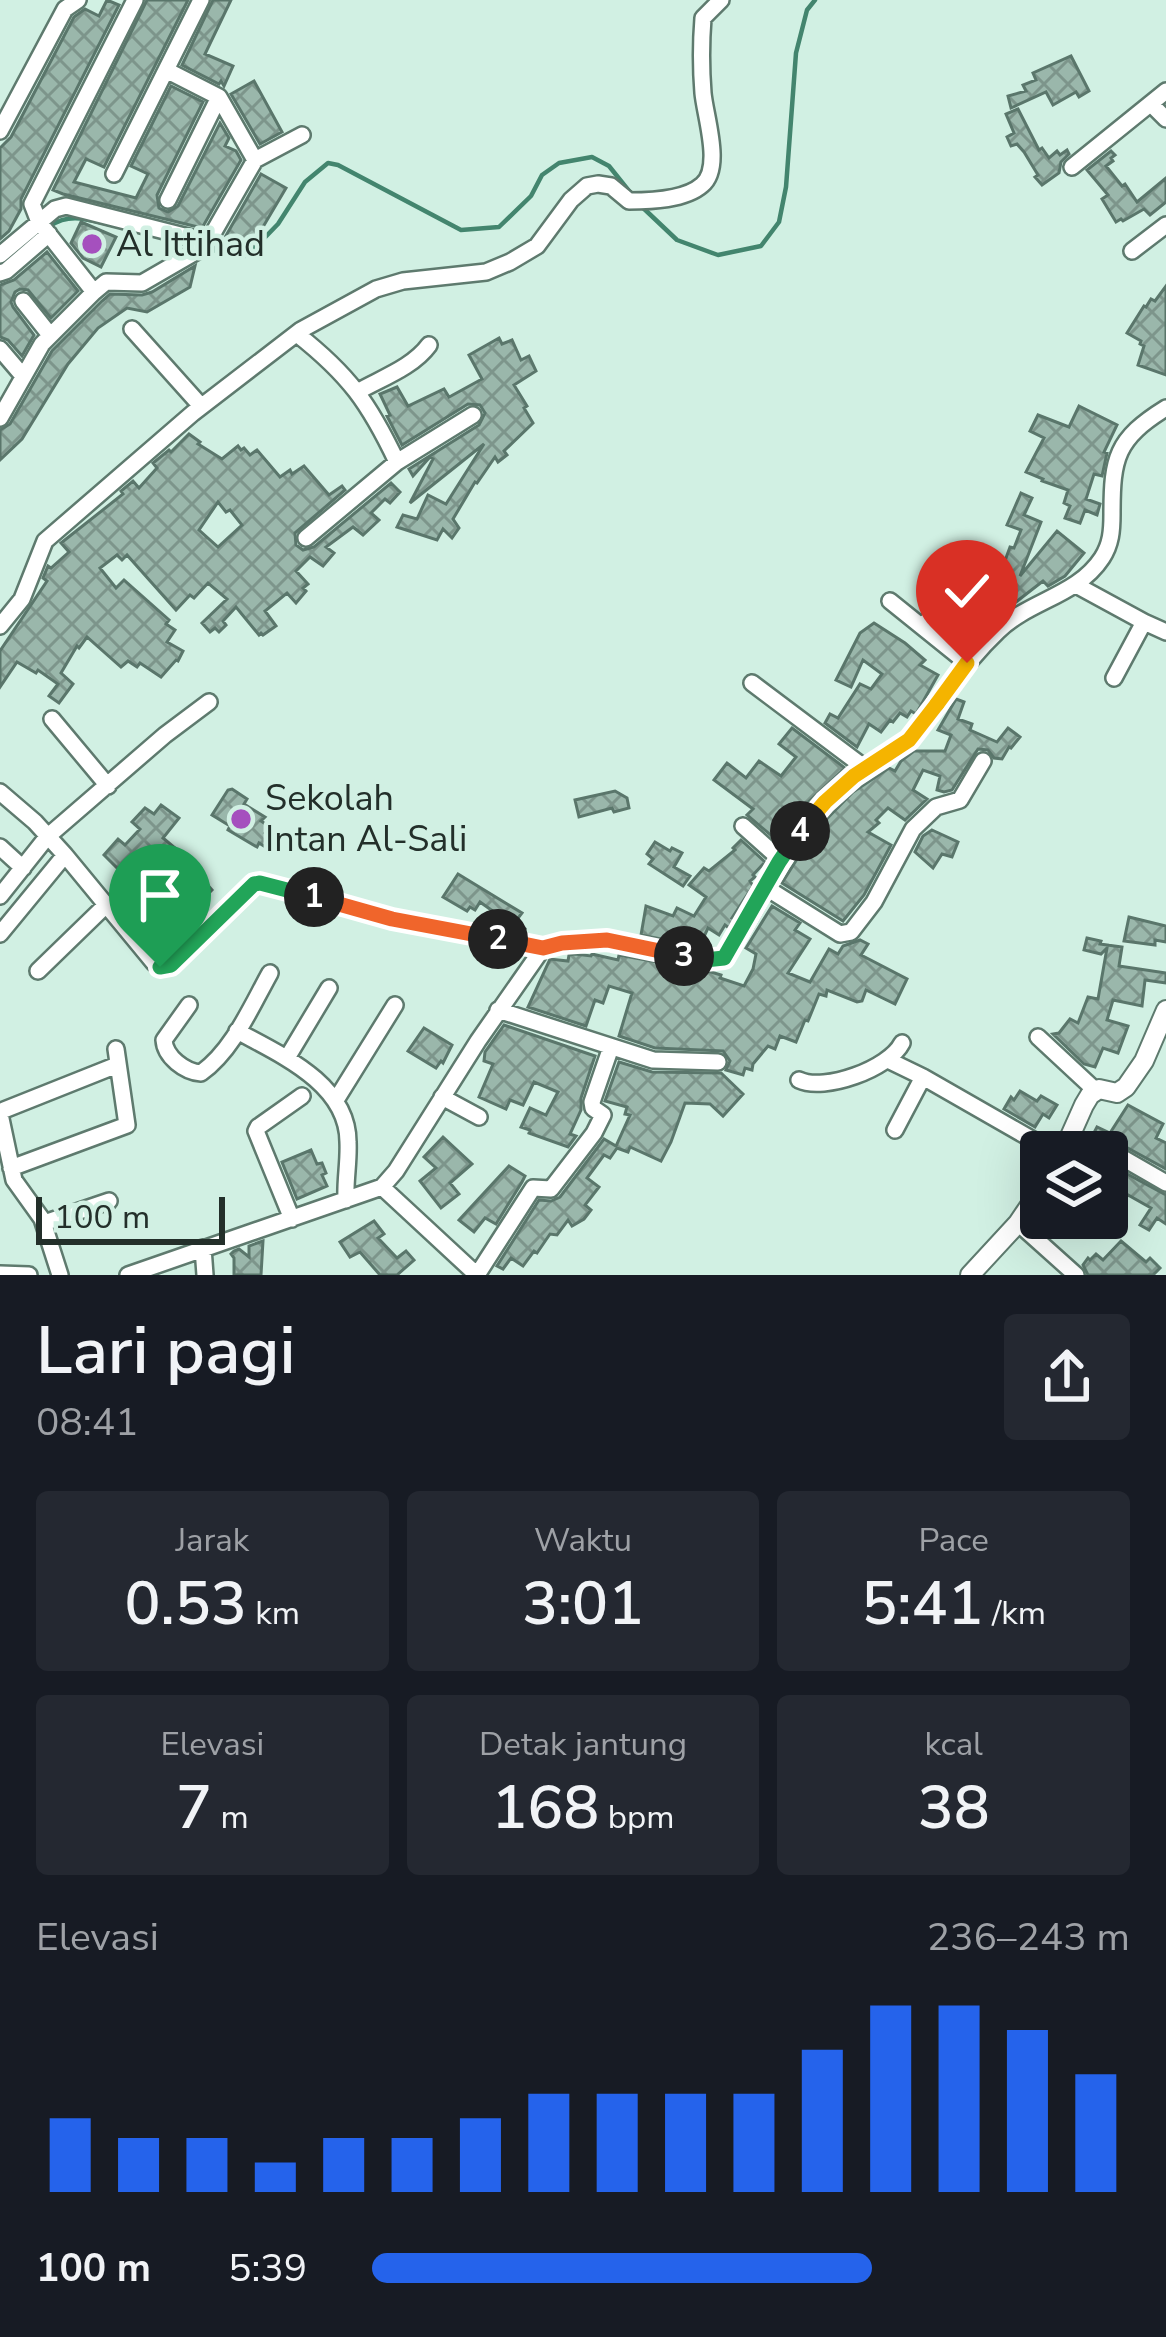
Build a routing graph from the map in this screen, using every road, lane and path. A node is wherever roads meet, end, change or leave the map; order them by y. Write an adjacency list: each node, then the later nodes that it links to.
1 (78, 0): 6 (street)
2 (135, 0): 19 (street)
3 (200, 0): 5 (street)
4 (721, 0): 27 (street)
5 (166, 70): 9 (street); 16 (street)
6 (24, 84): 7 (street); 12 (street)
7 (0, 89)
8 (1166, 91): 10 (street)
9 (219, 97): 14 (street); 17 (street)
10 (1151, 104): 11 (street); 15 (street)
11 (1166, 119)
12 (0, 130)
13 (302, 135): 14 (street)
14 (255, 160): 20 (street)
15 (1072, 167)
16 (114, 174)
17 (168, 200)
18 (1166, 225): 21 (street)
19 (44, 228): 20 (street); 22 (street); 23 (street); 24 (street)
20 (204, 246): 24 (street)
21 (1132, 250)
22 (0, 255)
23 (0, 273)
24 (94, 292): 28 (street)
25 (23, 301): 28 (street)
26 (132, 329): 33 (street)
27 (297, 334): 32 (street); 33 (street)
28 (50, 335): 31 (street)
29 (429, 345): 32 (street)
30 (0, 349): 31 (street)
31 (23, 376): 36 (street)
32 (359, 391): 37 (street)
33 (201, 406): 43 (street)
34 (1166, 408): 39 (street)
35 (473, 415): 37 (street)
36 (0, 418)
37 (397, 462): 38 (street)
38 (306, 538)
39 (1076, 585): 42 (street); 46 (street)
40 (952, 591): 44 (street)
41 (890, 601): 44 (street)
42 (1144, 622): 45 (street); 47 (street)
43 (0, 626)
44 (923, 626): 46 (street)
45 (1166, 632)
46 (967, 663): 52 (street)
47 (1114, 678)
48 (752, 683): 52 (street)
49 (209, 702): 53 (street)
50 (52, 719): 53 (street)
51 (983, 761): 61 (street)
52 (865, 768): 59 (street)
53 (108, 786): 56 (street)
54 (0, 792): 56 (street)
55 (743, 826): 59 (street)
56 (47, 838): 58 (street); 60 (street)
57 (0, 848): 60 (street)
58 (65, 855): 63 (street); 64 (street)
59 (781, 860): 61 (street)
60 (23, 868): 62 (street)
61 (765, 887): 65 (street)
62 (0, 896)
63 (106, 905): 65 (street); 66 (street)
64 (0, 934)
65 (543, 948): 71 (street)
66 (38, 971)
67 (270, 973): 73 (street)
68 (329, 988): 77 (street)
69 (189, 1005): 73 (street)
70 (395, 1005): 85 (street)
71 (498, 1010): 76 (street); 84 (street)
72 (1166, 1010): 82 (street)
73 (237, 1031): 77 (street)
74 (1038, 1037): 82 (street)
75 (902, 1042): 78 (street)
76 (611, 1047): 79 (street); 93 (street)
77 (287, 1058): 85 (street)
78 (888, 1060): 80 (street); 81 (street)
79 (718, 1062)
80 (923, 1077): 87 (street); 88 (street)
81 (799, 1081)
82 (1095, 1090): 89 (street)
83 (302, 1096): 96 (street)
84 (442, 1097): 86 (street); 93 (street)
85 (336, 1100): 94 (street)
86 (479, 1117)
87 (895, 1130)
88 (1021, 1131)
89 (1070, 1131)
90 (1128, 1161): 92 (street)
91 (11, 1168): 91 (street); 98 (street)
92 (1166, 1183)
93 (382, 1186): 94 (street)
94 (346, 1200): 96 (street)
95 (109, 1201): 98 (street)
96 (292, 1219): 100 (street)
97 (1020, 1220): 99 (street)
98 (44, 1223): 103 (street)
99 (1018, 1223): 106 (street); 107 (street)
100 (203, 1248): 104 (street); 105 (street)
101 (0, 1274): 102 (street)
102 (29, 1275)
103 (61, 1275)
104 (128, 1275)
105 (205, 1275)
106 (970, 1275)
107 (1076, 1275)

